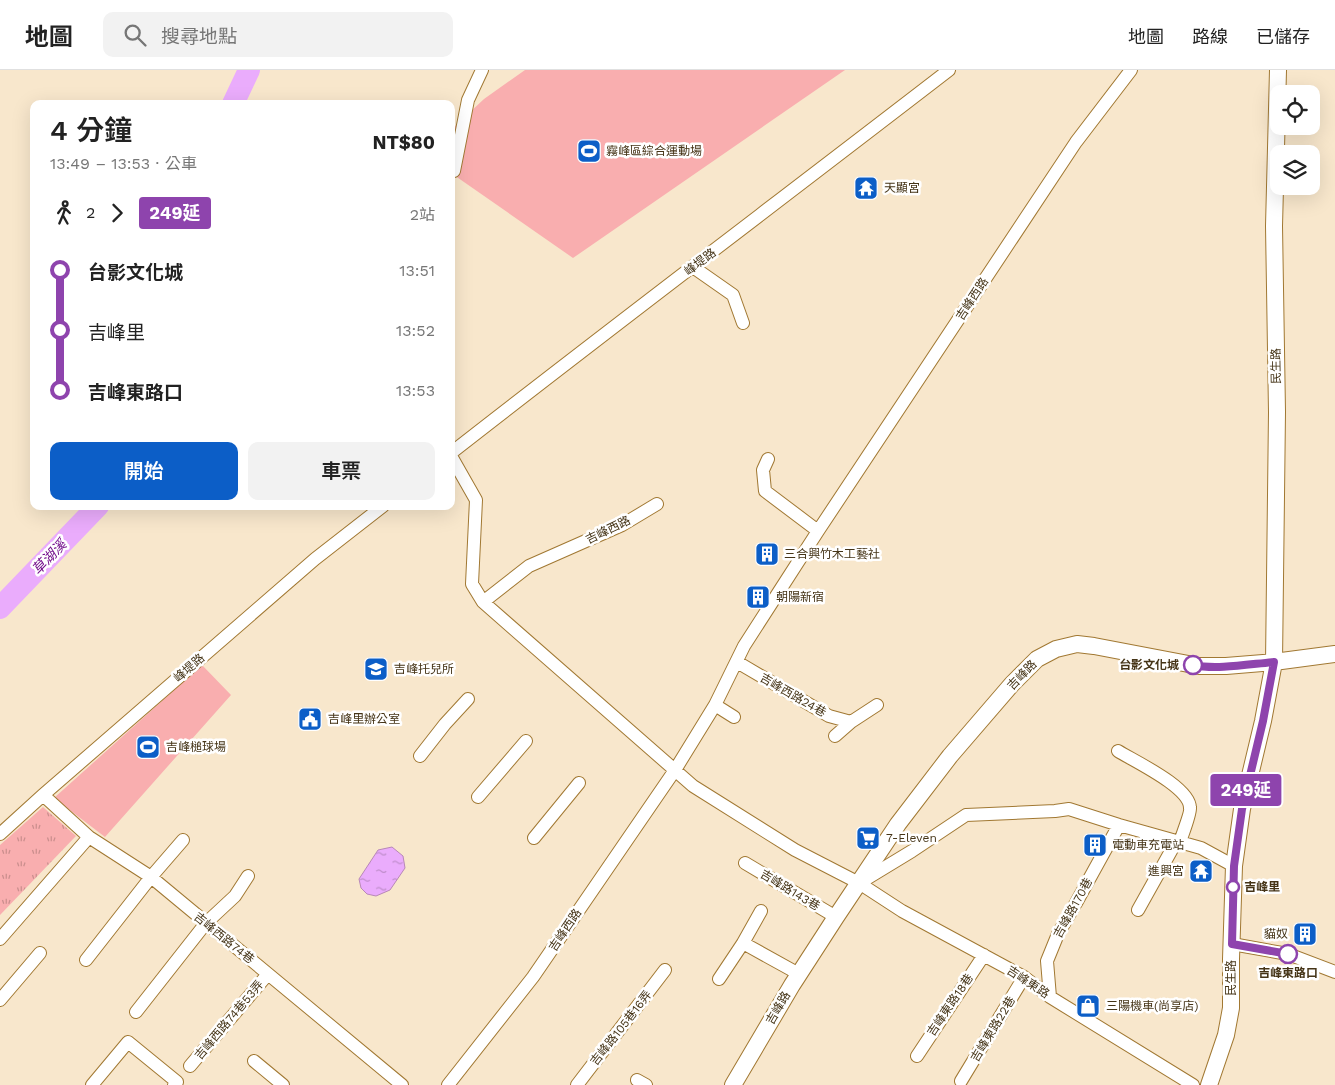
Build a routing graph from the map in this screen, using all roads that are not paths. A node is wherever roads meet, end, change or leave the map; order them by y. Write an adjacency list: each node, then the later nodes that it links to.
1 (482, 70): 5 (street)
2 (948, 70): 6 (street, 峰堤路)
3 (1131, 70): 13 (street, 吉峰西路)
4 (1278, 70): 17 (street, 民生路)
5 (455, 166)
6 (693, 267): 7 (street); 8 (street, 峰堤路)
7 (743, 323)
8 (455, 452)
9 (768, 459): 13 (street)
10 (455, 462): 14 (street)
11 (657, 504): 14 (street, 吉峰西路)
12 (378, 510): 29 (street, 峰堤路)
13 (818, 531): 16 (street, 吉峰西路)
14 (483, 602): 27 (street)
15 (1335, 654): 17 (street)
16 (737, 662): 20 (street, 吉峰西路); 22 (street, 吉峰西路24巷)
17 (1274, 662): 38 (street, 民生路); 41 (street, 吉峰路)
18 (468, 699): 26 (street)
19 (877, 705): 22 (street)
20 (715, 706): 21 (street); 27 (street, 吉峰西路)
21 (734, 717)
22 (851, 722): 23 (street)
23 (835, 736)
24 (526, 741): 30 (street)
25 (1118, 751): 36 (street)
26 (420, 756)
27 (675, 770): 41 (street); 69 (street, 吉峰西路)
28 (579, 783): 34 (street)
29 (42, 795): 32 (street, 峰堤路); 33 (street, 吉峰西路74巷)
30 (478, 797)
31 (1119, 825): 36 (street, 吉峰路); 41 (street, 吉峰路); 58 (street, 吉峰路170巷)
32 (0, 834)
33 (89, 837): 40 (street, 吉峰西路74巷); 46 (street)
34 (534, 838)
35 (183, 840): 40 (street)
36 (1178, 842): 38 (street, 吉峰路); 42 (street)
37 (745, 863): 44 (street, 吉峰路143巷)
38 (1234, 866): 48 (street, 民生路)
39 (248, 876): 45 (street)
40 (151, 877): 45 (street, 吉峰西路74巷); 51 (street)
41 (859, 883): 44 (street, 吉峰路); 50 (street, 吉峰東路)
42 (1138, 910)
43 (761, 912): 47 (street)
44 (836, 917): 55 (street, 吉峰路)
45 (206, 924): 54 (street, 吉峰西路74巷); 60 (street)
46 (0, 939)
47 (743, 943): 55 (street); 57 (street)
48 (1232, 944): 53 (street); 73 (street, 民生路)
49 (40, 953): 59 (street)
50 (984, 955): 56 (street, 吉峰東路); 61 (street, 吉峰東路18巷)
51 (86, 960)
52 (665, 970): 70 (street, 吉峰路105巷16弄)
53 (1335, 972)
54 (268, 974): 63 (street, 吉峰西路74巷53弄); 68 (street, 吉峰西路74巷)
55 (799, 974): 71 (street, 吉峰路)
56 (1024, 977): 58 (street, 吉峰東路); 64 (street, 吉峰東路22巷)
57 (719, 979)
58 (1050, 997): 72 (street, 吉峰東路)
59 (0, 1000)
60 (136, 1012)
61 (917, 1056)
62 (254, 1061): 67 (street)
63 (190, 1066)
64 (961, 1081)
65 (175, 1083): 66 (street)
66 (92, 1085)
67 (283, 1085)
68 (402, 1085)
69 (448, 1085)
70 (577, 1085)
71 (733, 1085)
72 (1193, 1085)
73 (1209, 1085)

